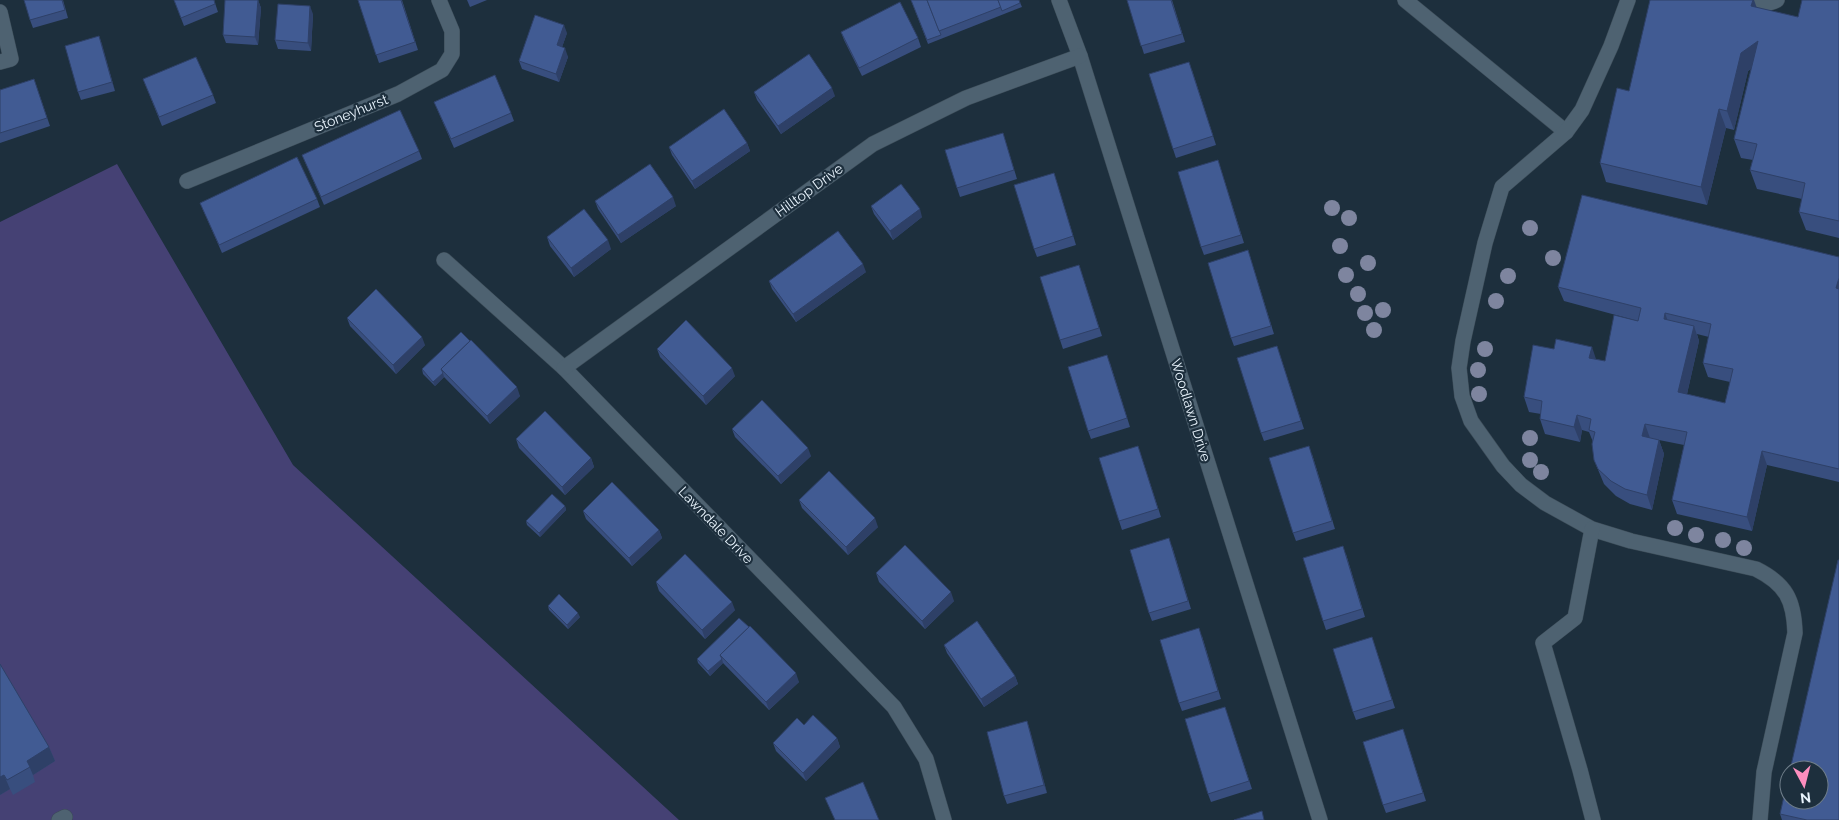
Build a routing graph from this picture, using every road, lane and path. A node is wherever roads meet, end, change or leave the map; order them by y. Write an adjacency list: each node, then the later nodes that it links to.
1 (439, 0): 11 (street, Stoneyhurst)
2 (1059, 0): 8 (street, Woodlawn Drive)
3 (1405, 0): 10 (street)
4 (1628, 0): 10 (street)
5 (1748, 0): 6 (street)
6 (1777, 0)
7 (0, 12): 9 (street)
8 (1080, 56): 13 (street, Hilltop Drive); 16 (street, Woodlawn Drive)
9 (0, 62)
10 (1566, 132): 14 (street)
11 (187, 181)
12 (444, 260): 13 (street, Lawndale Drive)
13 (564, 368): 15 (street, Lawndale Drive)
14 (1592, 528): 17 (street); 18 (street)
15 (944, 820)
16 (1320, 820)
17 (1592, 820)
18 (1760, 820)

